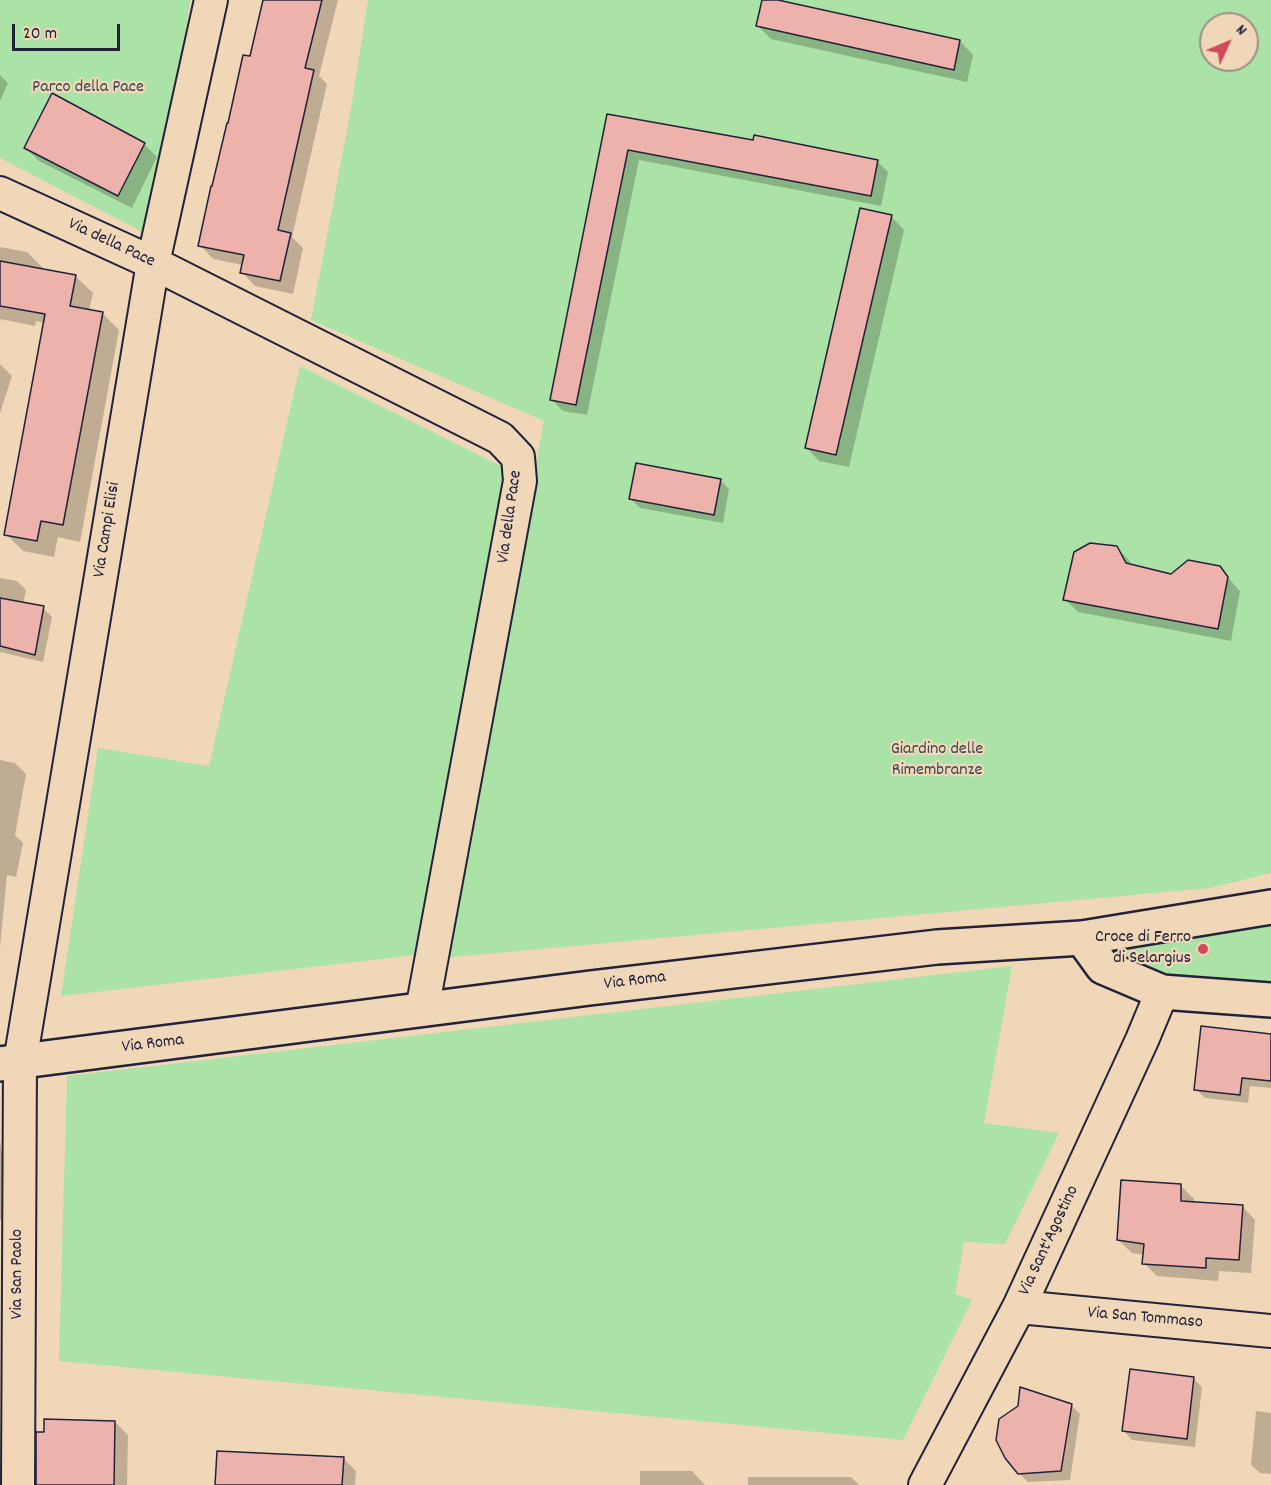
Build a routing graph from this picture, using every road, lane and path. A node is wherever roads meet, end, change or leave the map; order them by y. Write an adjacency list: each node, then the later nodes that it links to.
1 (211, 0): 3 (street, Via Campi Elisi)
2 (0, 193): 3 (street, Via della Pace)
3 (153, 263): 8 (street, Via della Pace); 9 (street, Via Campi Elisi)
4 (1271, 907): 5 (main road, Via Roma)
5 (1082, 938): 6 (main road); 8 (main road, Via Roma)
6 (1162, 992): 7 (main road); 10 (street, Via Sant'Agostino)
7 (1271, 1000)
8 (422, 1010): 9 (main road, Via Roma)
9 (10, 1063): 12 (street, Via San Paolo)
10 (1019, 1307): 11 (street, Via San Tommaso); 13 (street, Via Sant'Agostino)
11 (1271, 1331)
12 (18, 1485)
13 (925, 1485)

